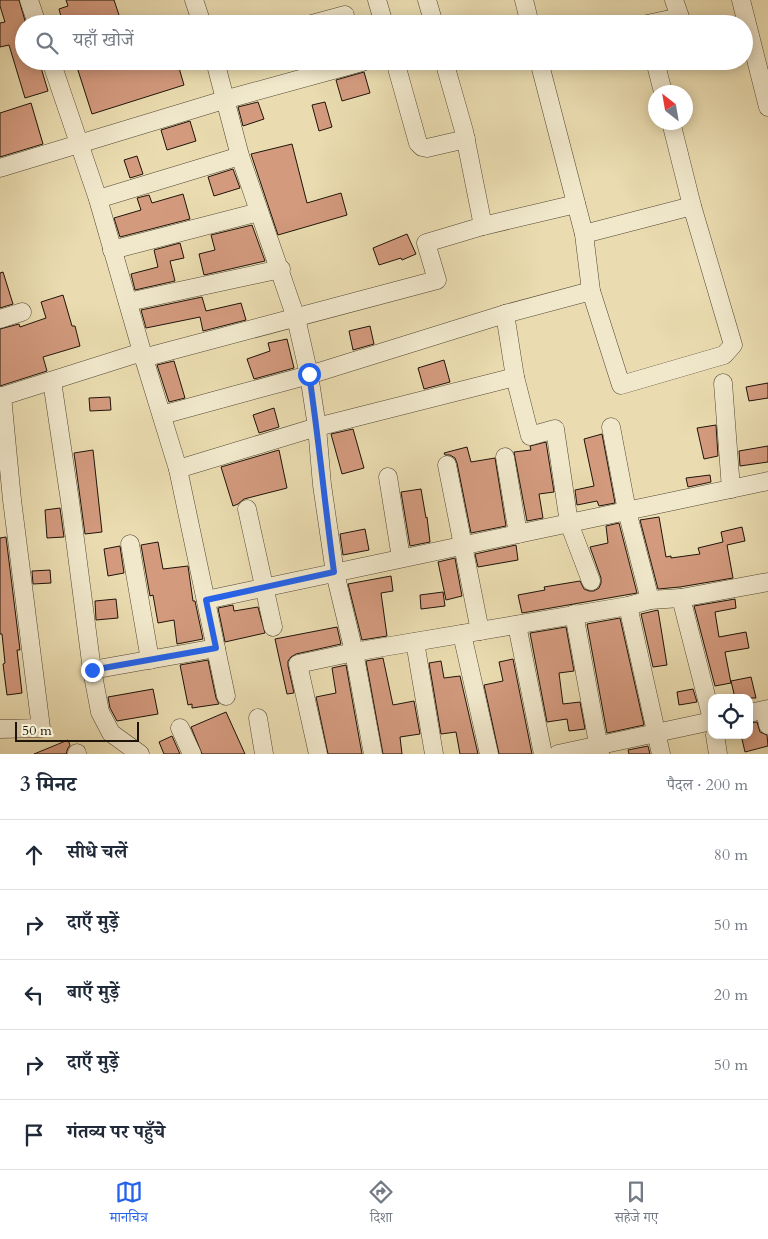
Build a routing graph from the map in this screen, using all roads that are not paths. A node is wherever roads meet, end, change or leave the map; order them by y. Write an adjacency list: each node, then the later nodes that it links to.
1 (29, 0): 8 (street)
2 (194, 0): 9 (street)
3 (377, 0): 10 (street)
4 (427, 0): 11 (street)
5 (524, 0): 12 (street)
6 (674, 0): 13 (street)
7 (741, 0): 14 (street)
8 (34, 15)
9 (199, 15)
10 (381, 15)
11 (431, 15)
12 (528, 15)
13 (679, 15)
14 (745, 15)
15 (753, 48): 25 (street)
16 (53, 70): 28 (street)
17 (216, 70): 24 (street)
18 (333, 70): 24 (street)
19 (398, 70): 27 (street)
20 (447, 70): 27 (street)
21 (541, 70): 32 (street)
22 (658, 70): 23 (street)
23 (661, 85)
24 (224, 100): 28 (street); 29 (street)
25 (768, 107)
26 (673, 130): 33 (street)
27 (466, 139): 35 (street)
28 (80, 143): 30 (street); 31 (street)
29 (240, 156): 31 (street); 34 (street)
30 (0, 168)
31 (98, 199): 37 (street)
32 (576, 204): 35 (street); 36 (street)
33 (692, 206): 36 (street); 39 (street)
34 (259, 212): 37 (street); 38 (street)
35 (483, 226): 43 (street)
36 (584, 234): 39 (street)
37 (112, 250): 40 (street)
38 (281, 269): 40 (street); 43 (street)
39 (591, 291): 42 (street)
40 (128, 302): 45 (street)
41 (22, 312): 44 (street)
42 (505, 314): 46 (street); 47 (street)
43 (296, 318): 45 (street); 46 (street)
44 (0, 319)
45 (142, 355): 48 (street); 51 (street)
46 (309, 374): 51 (street); 52 (street)
47 (515, 377): 52 (street); 62 (street)
48 (52, 381): 50 (street); 84 (street)
49 (723, 383): 59 (street)
50 (1, 397): 90 (street)
51 (162, 415): 56 (street)
52 (317, 427): 56 (street); 67 (street)
53 (611, 427): 61 (street)
54 (505, 457): 63 (street)
55 (446, 465): 65 (street)
56 (178, 469): 72 (street)
57 (388, 477): 66 (street)
58 (768, 481): 59 (street)
59 (731, 489): 61 (street)
60 (247, 509): 70 (street)
61 (626, 511): 62 (street); 73 (street)
62 (569, 523): 63 (street); 68 (street)
63 (518, 534): 65 (street)
64 (130, 544): 83 (street)
65 (463, 546): 66 (street); 78 (street)
66 (401, 558): 67 (street)
67 (334, 572): 70 (street); 82 (street)
68 (591, 581)
69 (768, 582): 71 (street)
70 (264, 588): 72 (street); 77 (street)
71 (682, 598): 73 (street); 86 (street)
72 (206, 600): 81 (street)
73 (650, 600): 74 (street)
74 (628, 606): 75 (street); 91 (street)
75 (574, 614): 76 (street); 93 (street)
76 (517, 625): 78 (street); 101 (street)
77 (273, 627)
78 (480, 631): 79 (street)
79 (462, 634): 80 (street); 100 (street)
80 (415, 642): 82 (street); 99 (street)
81 (216, 648): 83 (street); 85 (street)
82 (354, 652): 97 (street); 98 (street)
83 (150, 660): 84 (street)
84 (92, 670): 94 (street)
85 (226, 696)
86 (708, 704)
87 (258, 718): 96 (street)
88 (708, 721): 91 (street)
89 (180, 728): 95 (street)
90 (0, 729)
91 (656, 733): 93 (street); 103 (street)
92 (716, 739): 104 (street)
93 (599, 750): 102 (street)
94 (140, 754)
95 (192, 754)
96 (264, 754)
97 (318, 754)
98 (373, 754)
99 (434, 754)
100 (489, 754)
101 (544, 754)
102 (558, 754)
103 (661, 754)
104 (718, 754)

